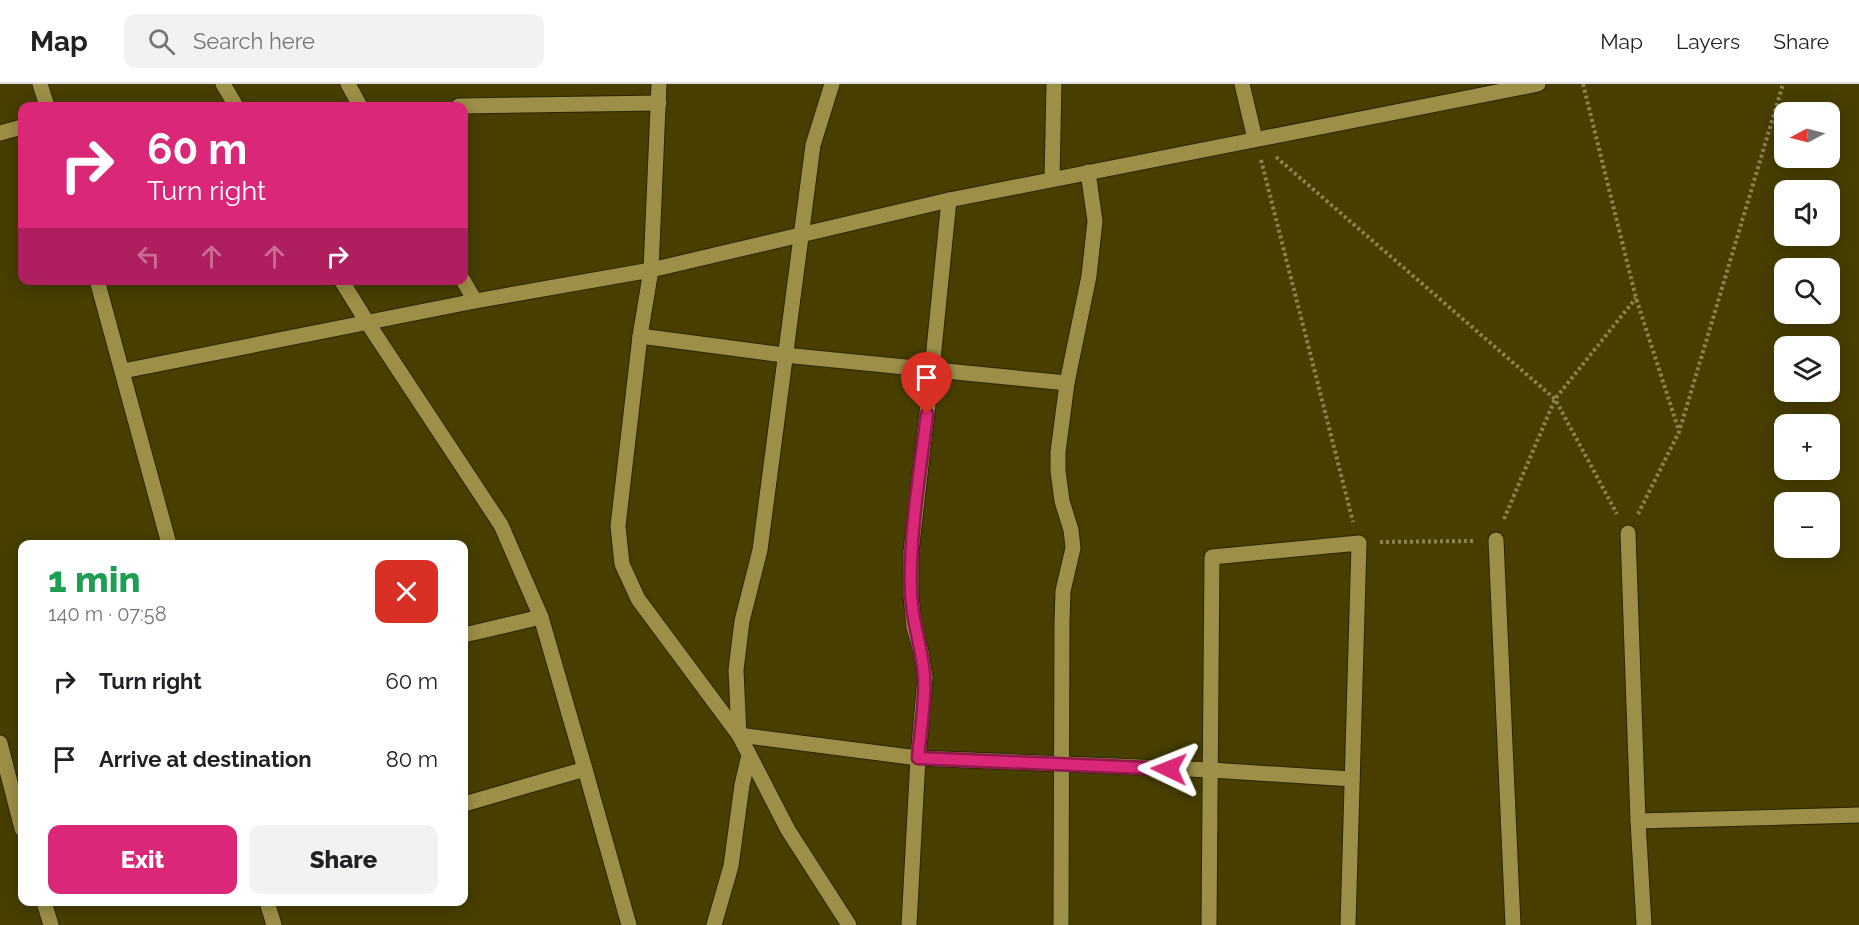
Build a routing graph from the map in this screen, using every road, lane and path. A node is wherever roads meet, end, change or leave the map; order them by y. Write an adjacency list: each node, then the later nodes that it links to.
1 (40, 84): 11 (street)
2 (223, 84): 12 (street)
3 (348, 84): 13 (street)
4 (659, 84): 14 (street)
5 (832, 84): 22 (street)
6 (1054, 84): 20 (street)
7 (1242, 84): 18 (street)
8 (1538, 84): 18 (street)
9 (1582, 84): 27 (path)
10 (1783, 84): 36 (path)
11 (46, 102)
12 (234, 102)
13 (358, 102)
14 (659, 103): 15 (street); 23 (street)
15 (468, 106)
16 (18, 127): 17 (street)
17 (0, 133)
18 (1255, 139): 19 (street); 35 (path); 40 (path)
19 (1088, 172): 20 (street); 34 (street)
20 (1052, 179): 21 (street)
21 (949, 200): 22 (street); 32 (street)
22 (801, 236): 23 (street); 31 (street)
23 (651, 270): 28 (street); 30 (street)
24 (98, 285): 33 (street)
25 (345, 285): 29 (street)
26 (466, 285): 28 (street)
27 (1636, 298): 35 (path); 36 (path)
28 (475, 301): 29 (street)
29 (367, 322): 33 (street); 41 (street)
30 (640, 336): 31 (street); 43 (street)
31 (784, 355): 32 (street); 43 (street)
32 (932, 369): 34 (street); 46 (street)
33 (123, 371): 38 (street)
34 (1067, 383): 47 (street)
35 (1555, 399): 37 (path); 39 (path)
36 (1679, 432): 37 (path)
37 (1628, 533): 54 (street)
38 (168, 540)
39 (1496, 540): 40 (path); 66 (street)
40 (1359, 543): 49 (street); 50 (street)
41 (541, 617): 42 (street); 48 (street)
42 (468, 634)
43 (739, 735): 45 (street); 46 (street)
44 (0, 743): 52 (street)
45 (749, 755): 60 (street); 61 (street)
46 (918, 758): 47 (street); 62 (street)
47 (1062, 764): 49 (street); 63 (street)
48 (585, 769): 51 (street); 59 (street)
49 (1211, 770): 50 (street); 64 (street)
50 (1352, 779): 65 (street)
51 (468, 803)
52 (18, 814)
53 (1859, 815): 54 (street)
54 (1638, 821): 67 (street)
55 (45, 906): 57 (street)
56 (268, 906): 58 (street)
57 (51, 925)
58 (274, 925)
59 (629, 925)
60 (714, 925)
61 (849, 925)
62 (909, 925)
63 (1061, 925)
64 (1209, 925)
65 (1348, 925)
66 (1513, 925)
67 (1644, 925)

